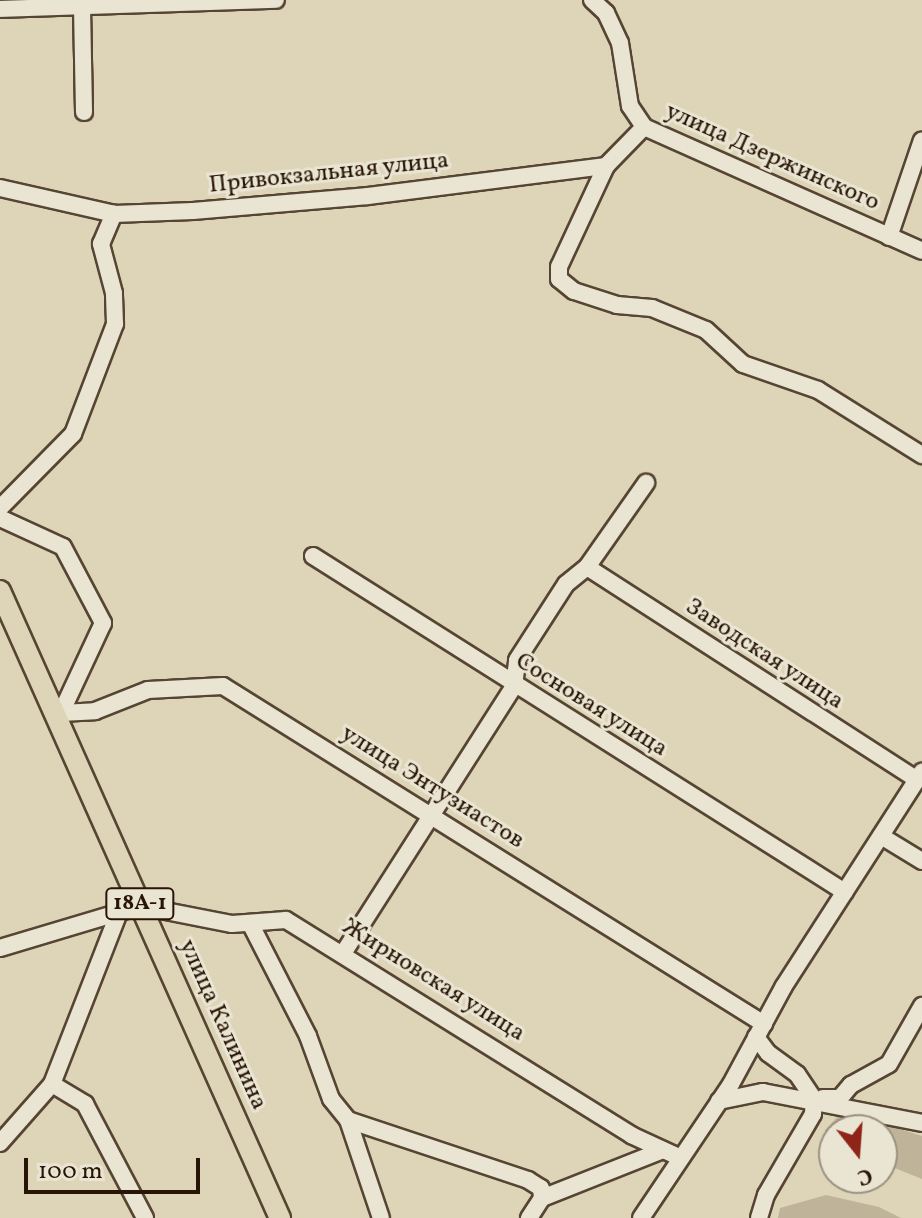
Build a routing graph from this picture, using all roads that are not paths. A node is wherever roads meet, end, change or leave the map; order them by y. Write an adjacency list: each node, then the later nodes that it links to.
1 (276, 0): 3 (street)
2 (592, 0): 6 (street, улица Дзержинского)
3 (74, 5): 4 (street); 5 (street)
4 (0, 9)
5 (84, 112)
6 (644, 127): 8 (street); 11 (street, улица Дзержинского)
7 (922, 140): 11 (street)
8 (606, 166): 10 (street, Привокзальная улица); 13 (street)
9 (0, 188): 10 (street, Привокзальная улица)
10 (114, 214): 15 (street)
11 (889, 237): 12 (street, улица Дзержинского)
12 (922, 251)
13 (922, 455)
14 (646, 483): 18 (street)
15 (0, 508)
16 (0, 518): 21 (street)
17 (313, 556): 20 (street, Сосновая улица)
18 (587, 567): 20 (street); 22 (street, Заводская улица)
19 (0, 591): 21 (main road, улица Калинина / 18А-1)
20 (514, 686): 23 (street); 26 (street, Сосновая улица)
21 (57, 711): 23 (street, улица Энтузиастов); 27 (main road, улица Калинина / 18А-1)
22 (919, 776): 24 (street)
23 (431, 816): 31 (street); 33 (street, улица Энтузиастов)
24 (881, 836): 25 (street); 26 (street)
25 (922, 861)
26 (845, 892): 33 (street)
27 (140, 906): 28 (street); 29 (street, Жирновская улица); 44 (main road, улица Калинина / 18А-1)
28 (117, 917): 30 (street); 34 (street)
29 (250, 923): 31 (street, Жирновская улица); 37 (street)
30 (0, 948)
31 (344, 952): 40 (street, Жирновская улица)
32 (922, 1006): 35 (street)
33 (760, 1030): 35 (street, улица Энтузиастов); 36 (street)
34 (52, 1084): 39 (street); 43 (street)
35 (814, 1099): 36 (street); 38 (street); 48 (street)
36 (719, 1101): 41 (street)
37 (348, 1120): 42 (street); 45 (street)
38 (922, 1123)
39 (0, 1143)
40 (663, 1150): 41 (street, Жирновская улица); 42 (street)
41 (681, 1158): 47 (street)
42 (541, 1193): 46 (street)
43 (145, 1218)
44 (280, 1218)
45 (381, 1218)
46 (529, 1218)
47 (641, 1218)
48 (759, 1218)

